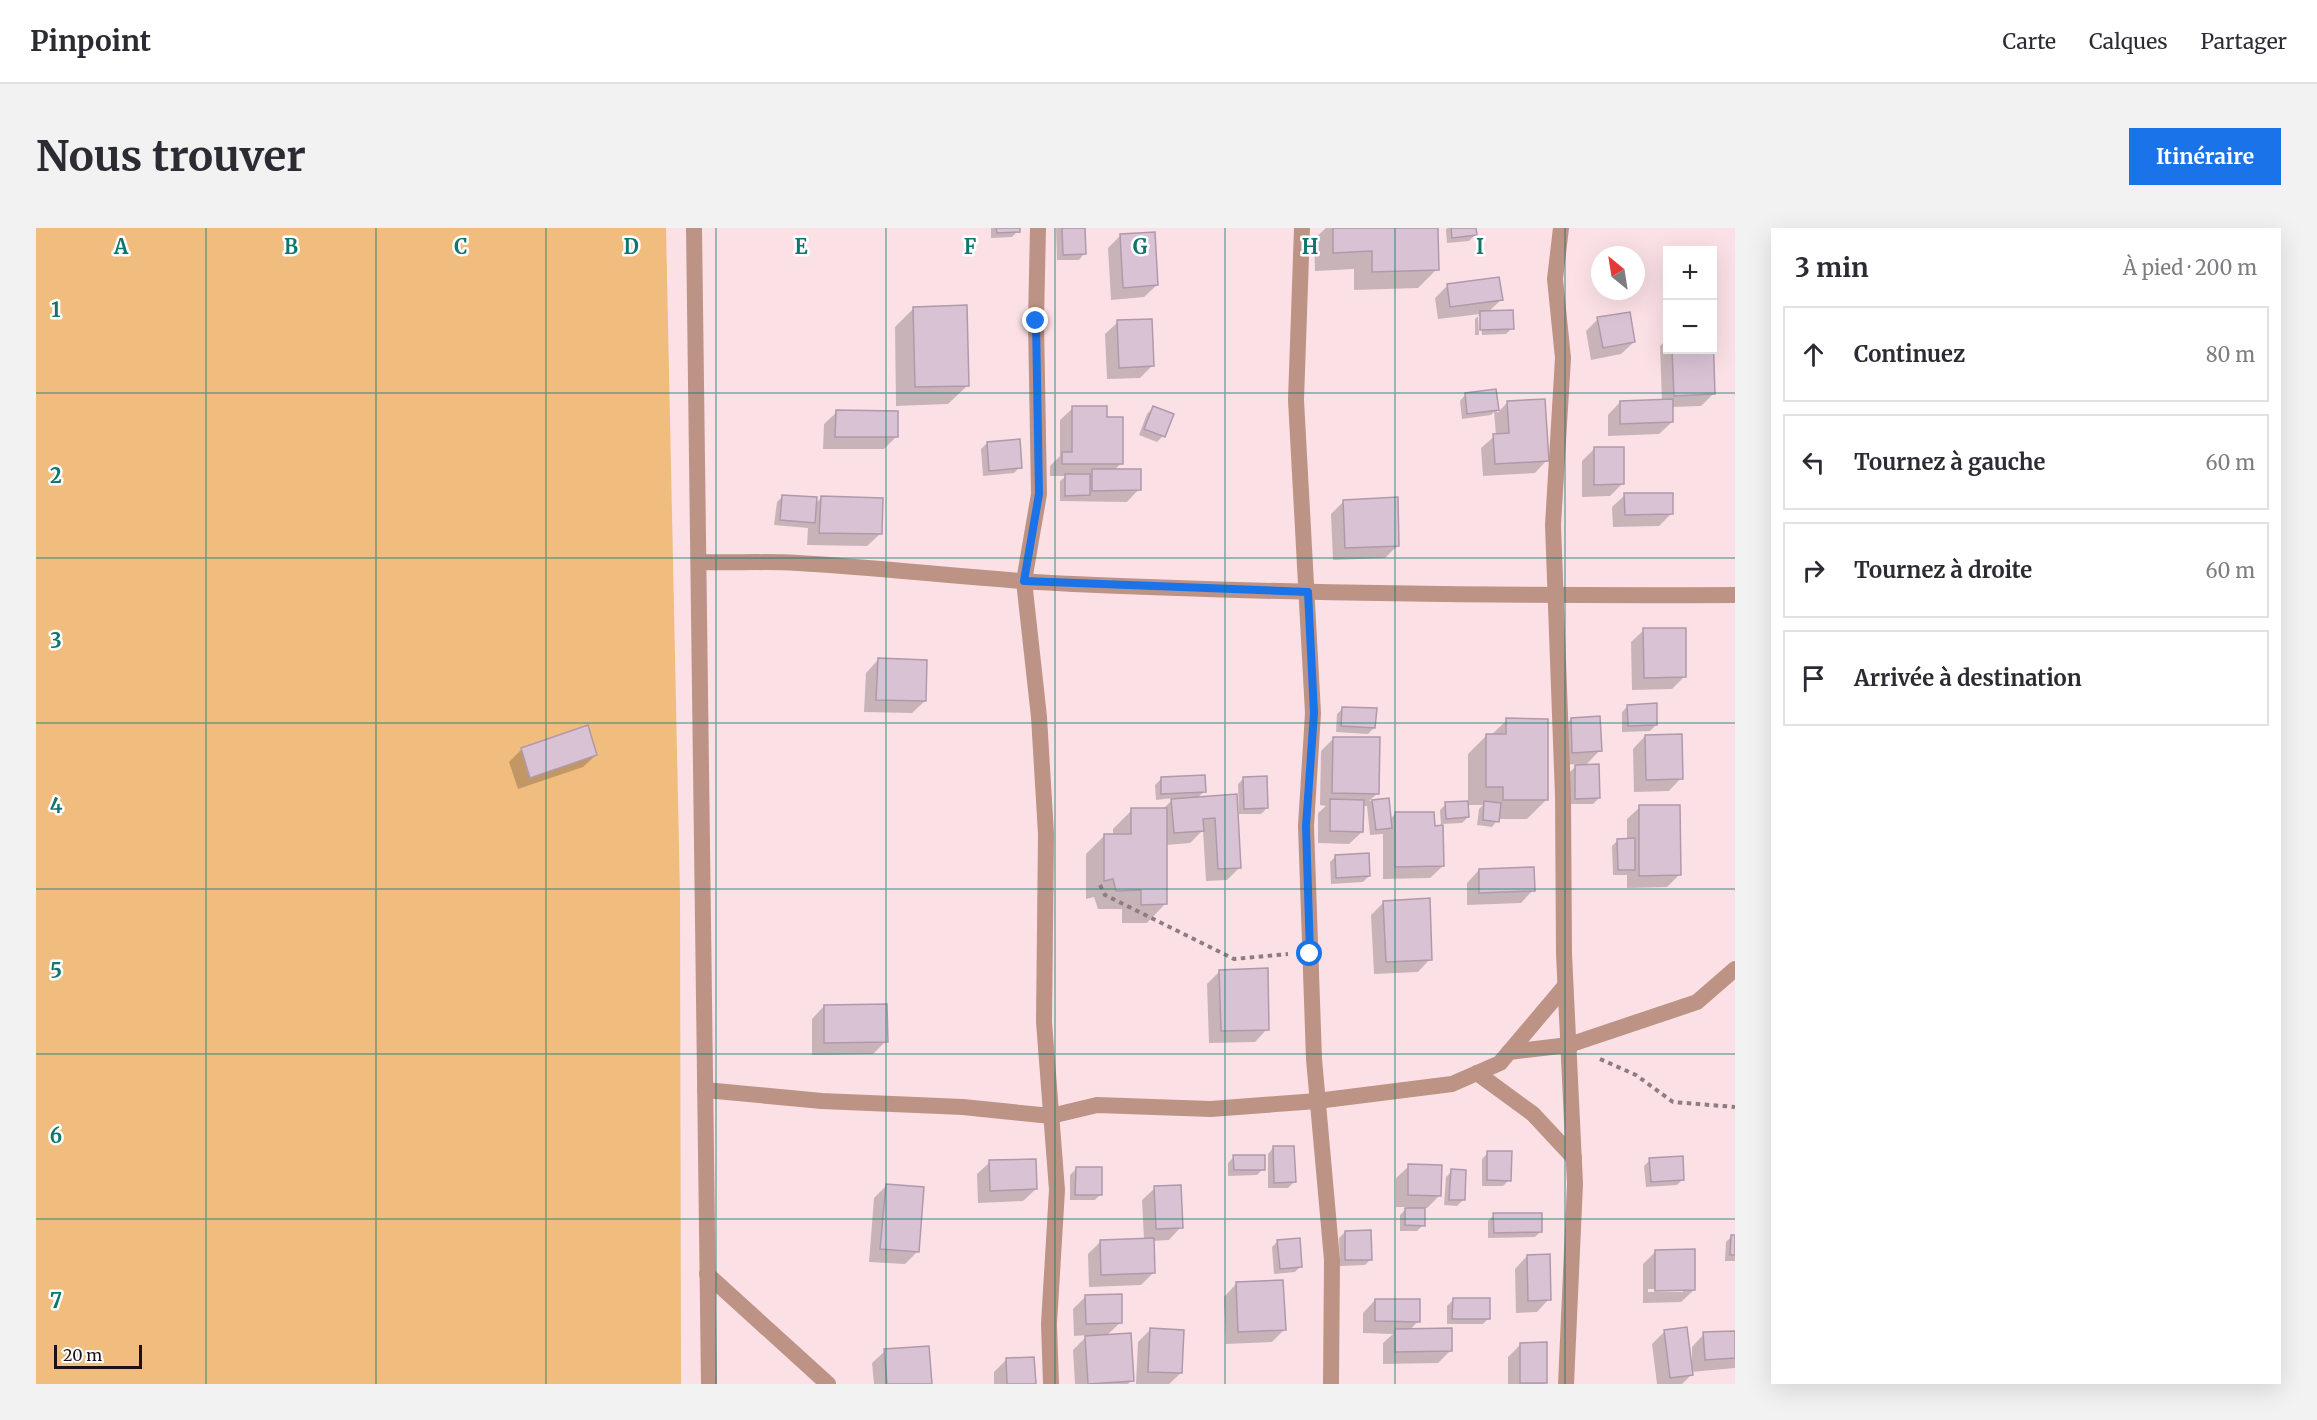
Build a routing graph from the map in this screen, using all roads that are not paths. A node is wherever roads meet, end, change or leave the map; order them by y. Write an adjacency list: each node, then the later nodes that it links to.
1 (694, 228): 5 (street)
2 (1038, 228): 6 (street)
3 (1302, 228): 7 (street)
4 (1562, 228): 9 (street)
5 (699, 562): 6 (street); 15 (street)
6 (1024, 581): 7 (street); 17 (street)
7 (1308, 592): 9 (street); 16 (street)
8 (1735, 595): 9 (street)
9 (1555, 596): 11 (street)
10 (1735, 969): 12 (street)
11 (1566, 986): 12 (street); 13 (street)
12 (1569, 1045): 13 (street); 18 (street)
13 (1509, 1052): 14 (street)
14 (1478, 1073): 16 (street); 18 (street)
15 (705, 1090): 17 (street); 19 (street)
16 (1317, 1101): 17 (street); 23 (street)
17 (1051, 1116): 22 (street)
18 (1574, 1158): 24 (street)
19 (707, 1274): 20 (street); 21 (street)
20 (709, 1384)
21 (828, 1384)
22 (1051, 1384)
23 (1331, 1384)
24 (1566, 1384)

